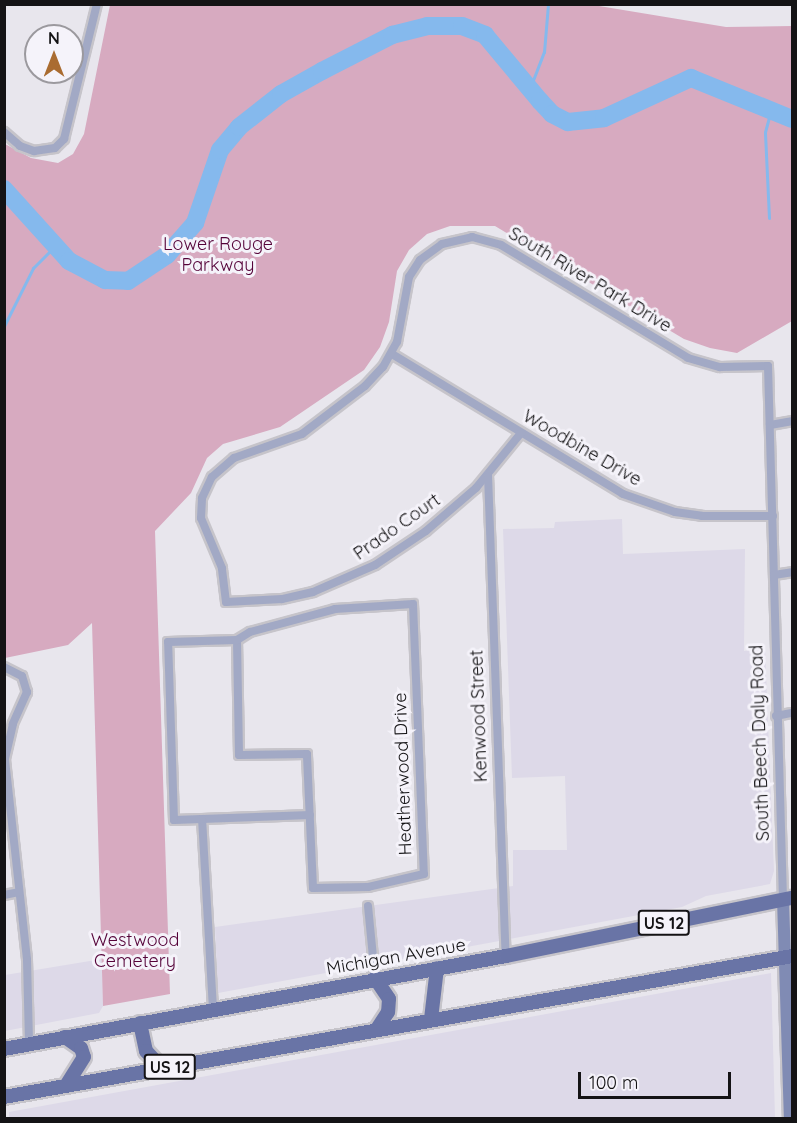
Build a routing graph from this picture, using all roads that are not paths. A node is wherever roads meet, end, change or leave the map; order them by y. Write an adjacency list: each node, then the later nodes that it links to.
1 (97, 4): 2 (street)
2 (4, 132)
3 (392, 354): 4 (street, South River Park Drive); 7 (street, Woodbine Drive); 12 (street, South River Park Drive)
4 (768, 366): 6 (street, South Beech Daly Road)
5 (792, 421): 6 (street)
6 (770, 425): 9 (street, South Beech Daly Road)
7 (521, 433): 8 (street, Prado Court); 9 (street, Woodbine Drive)
8 (488, 475): 12 (street, Prado Court); 24 (street, Kenwood Street)
9 (773, 516): 11 (street, South Beech Daly Road)
10 (792, 572): 11 (street)
11 (774, 575): 16 (street, South Beech Daly Road)
12 (226, 602)
13 (237, 640): 18 (street, Heatherwood Drive); 18 (street, Heatherwood Drive); 19 (street, Heatherwood Drive)
14 (4, 667): 17 (street)
15 (792, 713): 16 (street)
16 (776, 716): 22 (street, South Beech Daly Road)
17 (5, 778): 20 (street)
18 (310, 815): 19 (street)
19 (202, 819): 28 (street)
20 (19, 892): 21 (street); 33 (street)
21 (4, 895)
22 (788, 898): 24 (main road, Michigan Avenue / US 12); 25 (main road, South Beech Daly Road)
23 (368, 906): 27 (street)
24 (506, 956): 26 (main road, Michigan Avenue / US 12)
25 (789, 956): 29 (main road, US 12); 38 (main road, South Beech Daly Road)
26 (437, 968): 27 (main road, Michigan Avenue / US 12); 29 (main road)
27 (375, 978): 28 (main road, Michigan Avenue / US 12); 31 (main road)
28 (213, 1009): 30 (main road, Michigan Avenue / US 12)
29 (431, 1019): 31 (main road, US 12)
30 (140, 1023): 32 (main road, Michigan Avenue / US 12); 35 (main road)
31 (377, 1029): 35 (main road, US 12)
32 (65, 1037): 33 (main road, Michigan Avenue / US 12); 36 (main road)
33 (29, 1044): 34 (main road, Michigan Avenue / US 12)
34 (4, 1049)
35 (162, 1068): 36 (main road, US 12)
36 (66, 1086): 37 (main road, US 12)
37 (4, 1097)
38 (790, 1119)

